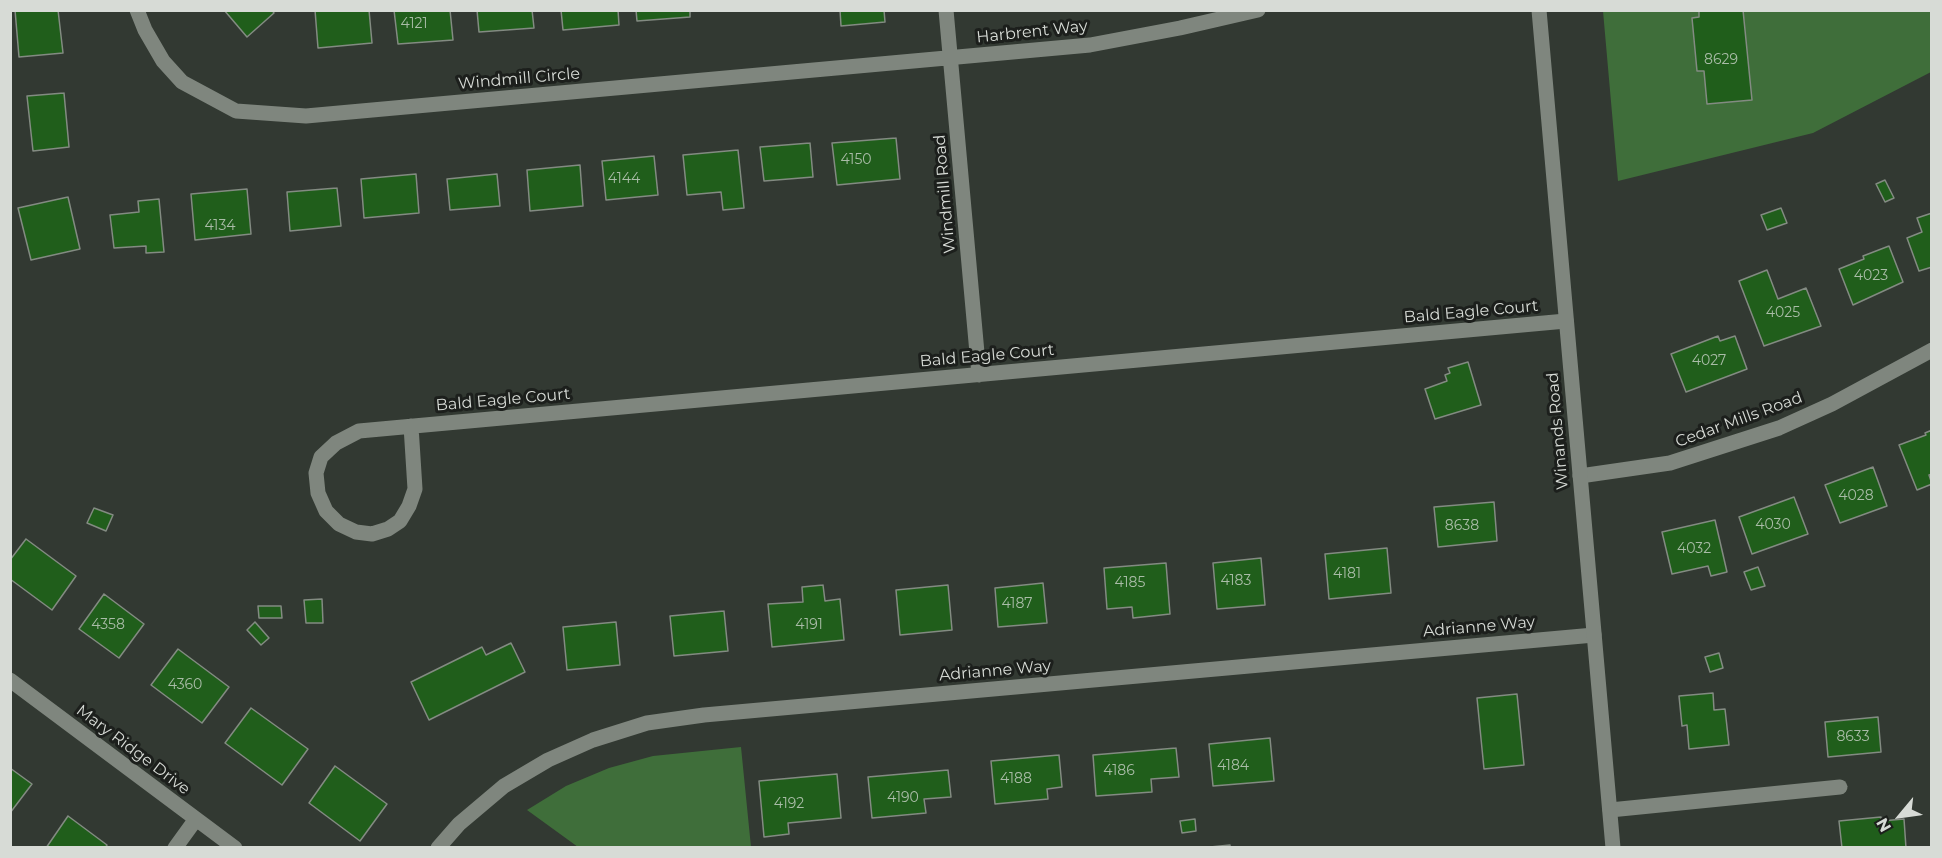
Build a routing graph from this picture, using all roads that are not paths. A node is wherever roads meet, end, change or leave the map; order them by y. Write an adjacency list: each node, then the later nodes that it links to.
1 (137, 10): 5 (street, Windmill Circle)
2 (946, 10): 5 (street, Windmill Road)
3 (1258, 10): 5 (street, Harbrent Way)
4 (1539, 10): 6 (street, Winands Road)
5 (951, 58): 8 (street, Windmill Road)
6 (1566, 321): 8 (street, Bald Eagle Court); 10 (street, Winands Road)
7 (1932, 350): 10 (street, Cedar Mills Road)
8 (979, 375): 9 (street, Bald Eagle Court)
9 (411, 426): 9 (street, Bald Eagle Court)
10 (1580, 476): 11 (street, Winands Road)
11 (1594, 635): 14 (street, Winands Road); 18 (street, Adrianne Way)
12 (10, 680): 15 (street, Mary Ridge Drive)
13 (1840, 787): 14 (street)
14 (1610, 810): 19 (street, Winands Road)
15 (196, 819): 16 (street); 17 (street, Mary Ridge Drive)
16 (175, 848)
17 (235, 848)
18 (438, 848)
19 (1613, 848)

